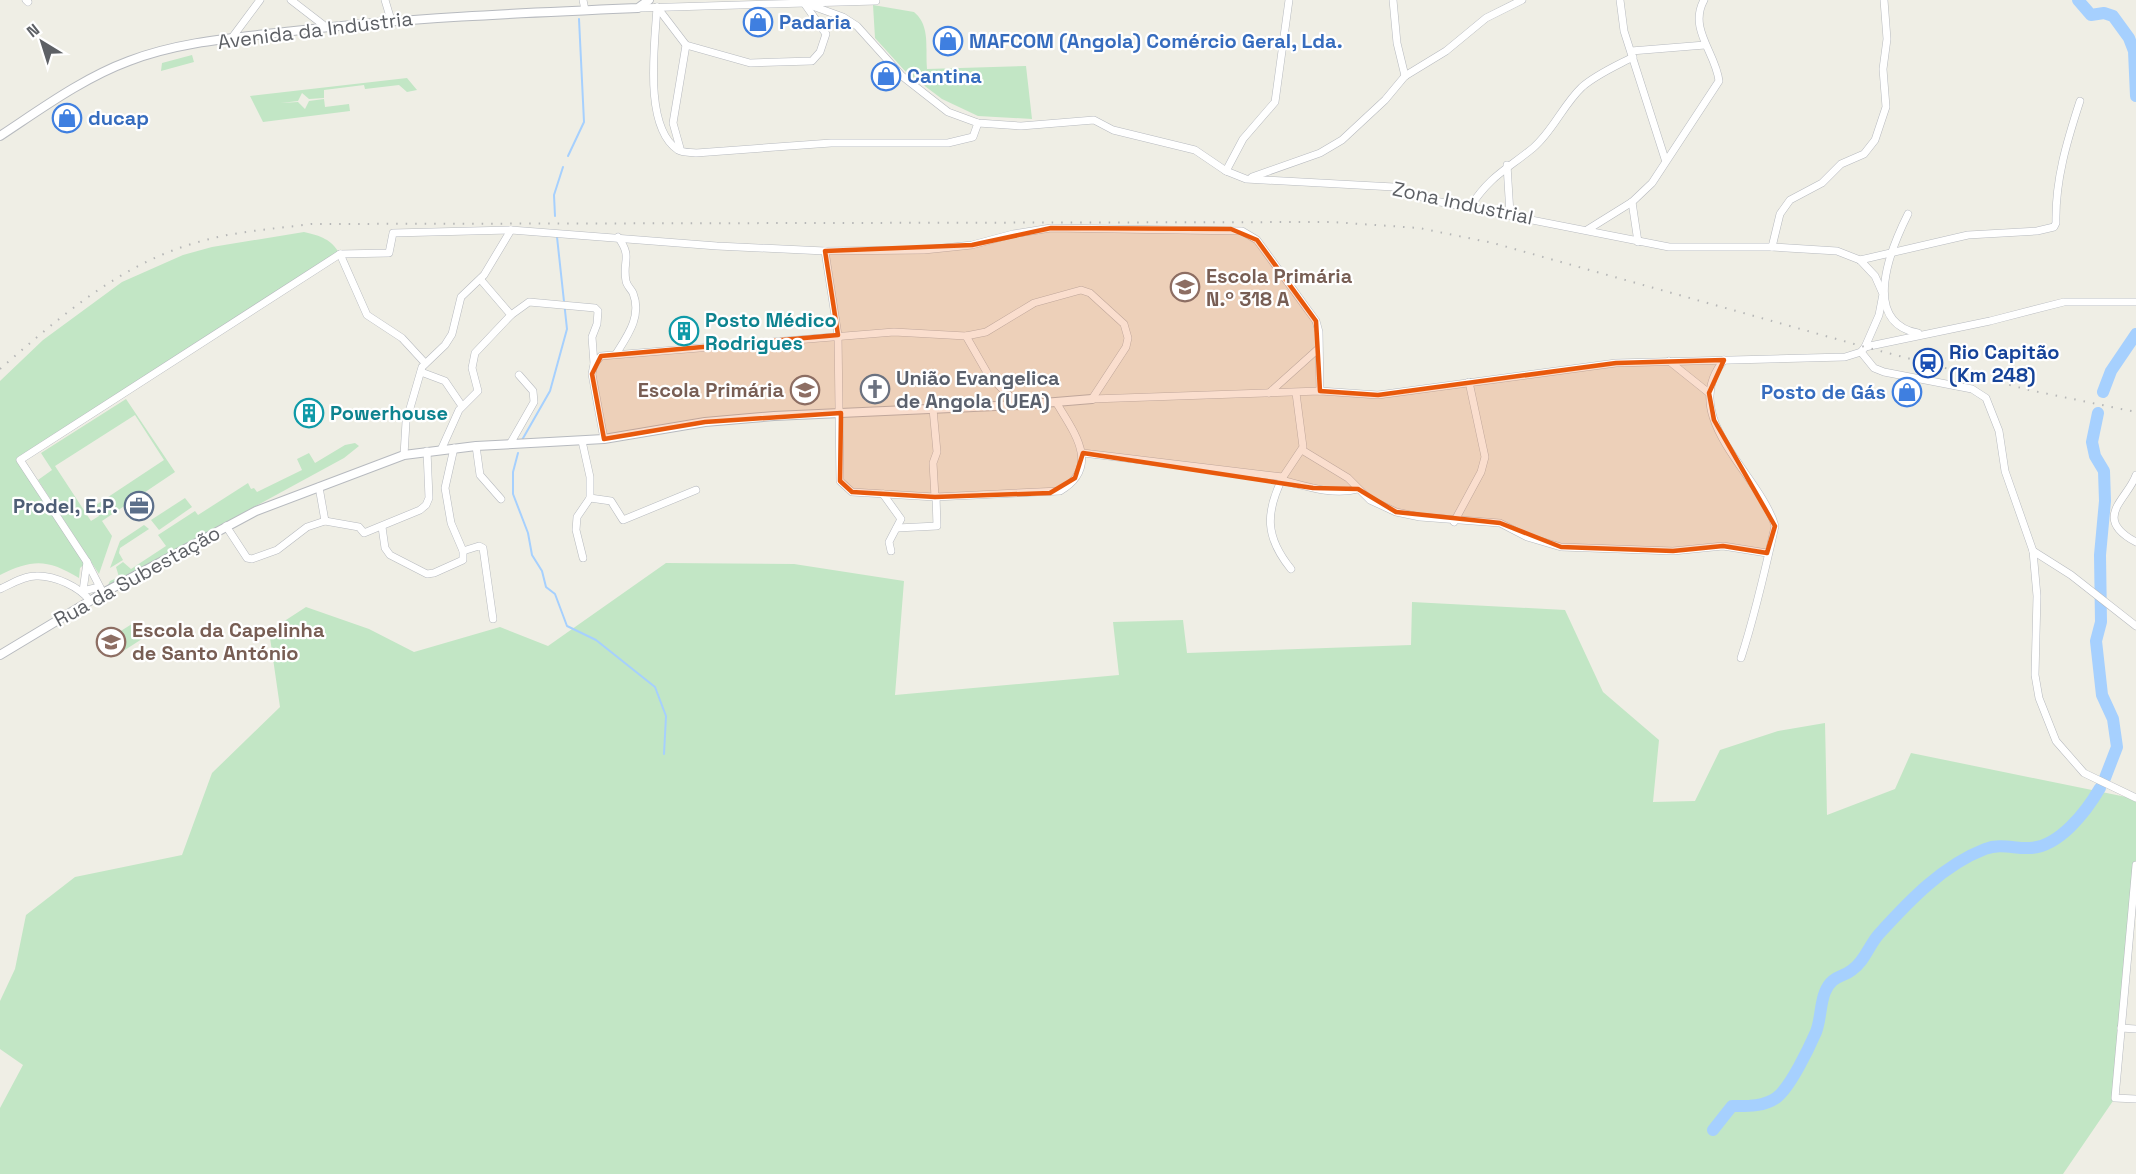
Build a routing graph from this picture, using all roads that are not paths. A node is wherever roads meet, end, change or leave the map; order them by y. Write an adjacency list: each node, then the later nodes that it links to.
1 (260, 0): 19 (street)
2 (291, 0): 18 (street)
3 (385, 0): 17 (street)
4 (583, 0): 16 (street)
5 (649, 0): 14 (street)
6 (1289, 0): 30 (street)
7 (1393, 0): 23 (street)
8 (1522, 0): 23 (street)
9 (1620, 0): 22 (street)
10 (1704, 0): 21 (street)
11 (1884, 0): 40 (street)
12 (876, 1): 13 (street)
13 (804, 3): 15 (street); 20 (street); 25 (street, Zona Industrial)
14 (638, 8): 15 (street); 16 (street, Avenida da Indústria)
15 (657, 8): 20 (street); 27 (street)
16 (585, 10): 17 (street, Avenida da Indústria)
17 (391, 20): 18 (street, Avenida da Indústria)
18 (326, 27): 19 (street, Avenida da Indústria)
19 (231, 39): 26 (street, Avenida da Indústria)
20 (686, 45): 27 (street)
21 (1705, 45): 22 (street); 28 (street)
22 (1632, 54): 28 (street); 29 (street)
23 (1405, 76): 31 (street)
24 (2080, 101): 42 (street)
25 (978, 123): 27 (street); 30 (street, Zona Industrial)
26 (0, 136)
27 (682, 151)
28 (1665, 159): 32 (street)
29 (1508, 165): 33 (street); 34 (street)
30 (1226, 171): 31 (street, Zona Industrial)
31 (1246, 179): 33 (street, Zona Industrial)
32 (1632, 202): 37 (street); 39 (street)
33 (1470, 207): 34 (street, Zona Industrial)
34 (1510, 214): 37 (street, Zona Industrial)
35 (1908, 214): 42 (street)
36 (511, 230): 38 (street); 43 (street); 45 (street)
37 (1587, 230): 39 (street, Zona Industrial)
38 (618, 237): 41 (street); 54 (street)
39 (1638, 242): 40 (street, Zona Industrial)
40 (1772, 247): 44 (street, Zona Industrial)
41 (825, 251): 50 (street); 52 (street)
42 (1891, 253): 44 (street); 46 (street)
43 (340, 254): 57 (street); 102 (street)
44 (1860, 260): 46 (street)
45 (481, 280): 48 (street); 57 (street)
46 (1883, 294): 49 (street); 53 (street)
47 (2136, 302): 49 (street)
48 (511, 315): 58 (street); 69 (street)
49 (1921, 334): 53 (street)
50 (838, 335): 51 (street); 54 (street); 71 (street)
51 (966, 336): 66 (street); 68 (street)
52 (1318, 349): 62 (street); 63 (street)
53 (1863, 350): 55 (street); 99 (street)
54 (616, 354): 58 (street)
55 (1724, 360): 56 (street); 65 (street)
56 (1669, 361): 61 (street); 65 (street)
57 (425, 363): 59 (street)
58 (594, 364): 72 (street)
59 (421, 372): 69 (street); 81 (street)
60 (519, 375): 74 (street)
61 (1469, 382): 62 (street); 92 (street)
62 (1320, 391): 64 (street)
63 (1269, 393): 64 (street); 66 (street)
64 (1296, 393): 78 (street)
65 (1709, 393): 100 (street)
66 (1092, 399): 67 (street, Rua da Subestação)
67 (1056, 402): 68 (street, Rua da Subestação); 80 (street)
68 (1019, 405): 70 (street, Rua da Subestação)
69 (462, 406): 77 (street)
70 (933, 409): 71 (street, Rua da Subestação); 88 (street)
71 (841, 413): 72 (street, Rua da Subestação); 87 (street)
72 (604, 439): 73 (street, Rua da Subestação)
73 (582, 441): 74 (street, Rua da Subestação); 89 (street)
74 (510, 444): 75 (street, Rua da Subestação)
75 (476, 446): 76 (street, Rua da Subestação); 90 (street)
76 (454, 448): 77 (street, Rua da Subestação); 97 (street)
77 (441, 450): 79 (street, Rua da Subestação)
78 (1302, 450): 83 (street); 85 (street)
79 (427, 451): 81 (street, Rua da Subestação); 94 (street)
80 (1083, 453): 83 (street); 88 (street)
81 (404, 455): 84 (street, Rua da Subestação)
82 (2136, 475): 96 (street)
83 (1282, 479): 85 (street); 103 (street)
84 (319, 487): 91 (street); 93 (street, Rua da Subestação)
85 (1358, 489): 92 (street)
86 (696, 490): 89 (street)
87 (883, 494): 88 (street); 95 (street)
88 (935, 496): 95 (street)
89 (590, 498): 101 (street)
90 (501, 499)
91 (325, 521): 93 (street); 94 (street)
92 (1454, 522): 100 (street)
93 (226, 526): 105 (street, Rua da Subestação)
94 (382, 527): 97 (street)
95 (897, 528): 98 (street)
96 (2136, 542)
97 (463, 551): 108 (street)
98 (891, 551)
99 (2033, 551): 109 (street); 112 (street)
100 (1767, 553): 111 (street)
101 (584, 558)
102 (87, 562): 105 (street); 106 (street)
103 (1291, 569)
104 (0, 589): 106 (street)
105 (101, 590): 106 (street); 107 (street, Rua da Subestação)
106 (83, 591): 107 (street)
107 (90, 601): 110 (street, Rua da Subestação)
108 (493, 619)
109 (2136, 626)
110 (0, 655)
111 (1741, 658)
112 (2136, 798)
113 (2136, 865): 114 (street)
114 (2135, 880): 115 (street)
115 (2132, 954): 116 (street)
116 (2121, 1028): 117 (street); 118 (street)
117 (2136, 1029)
118 (2136, 1099)

